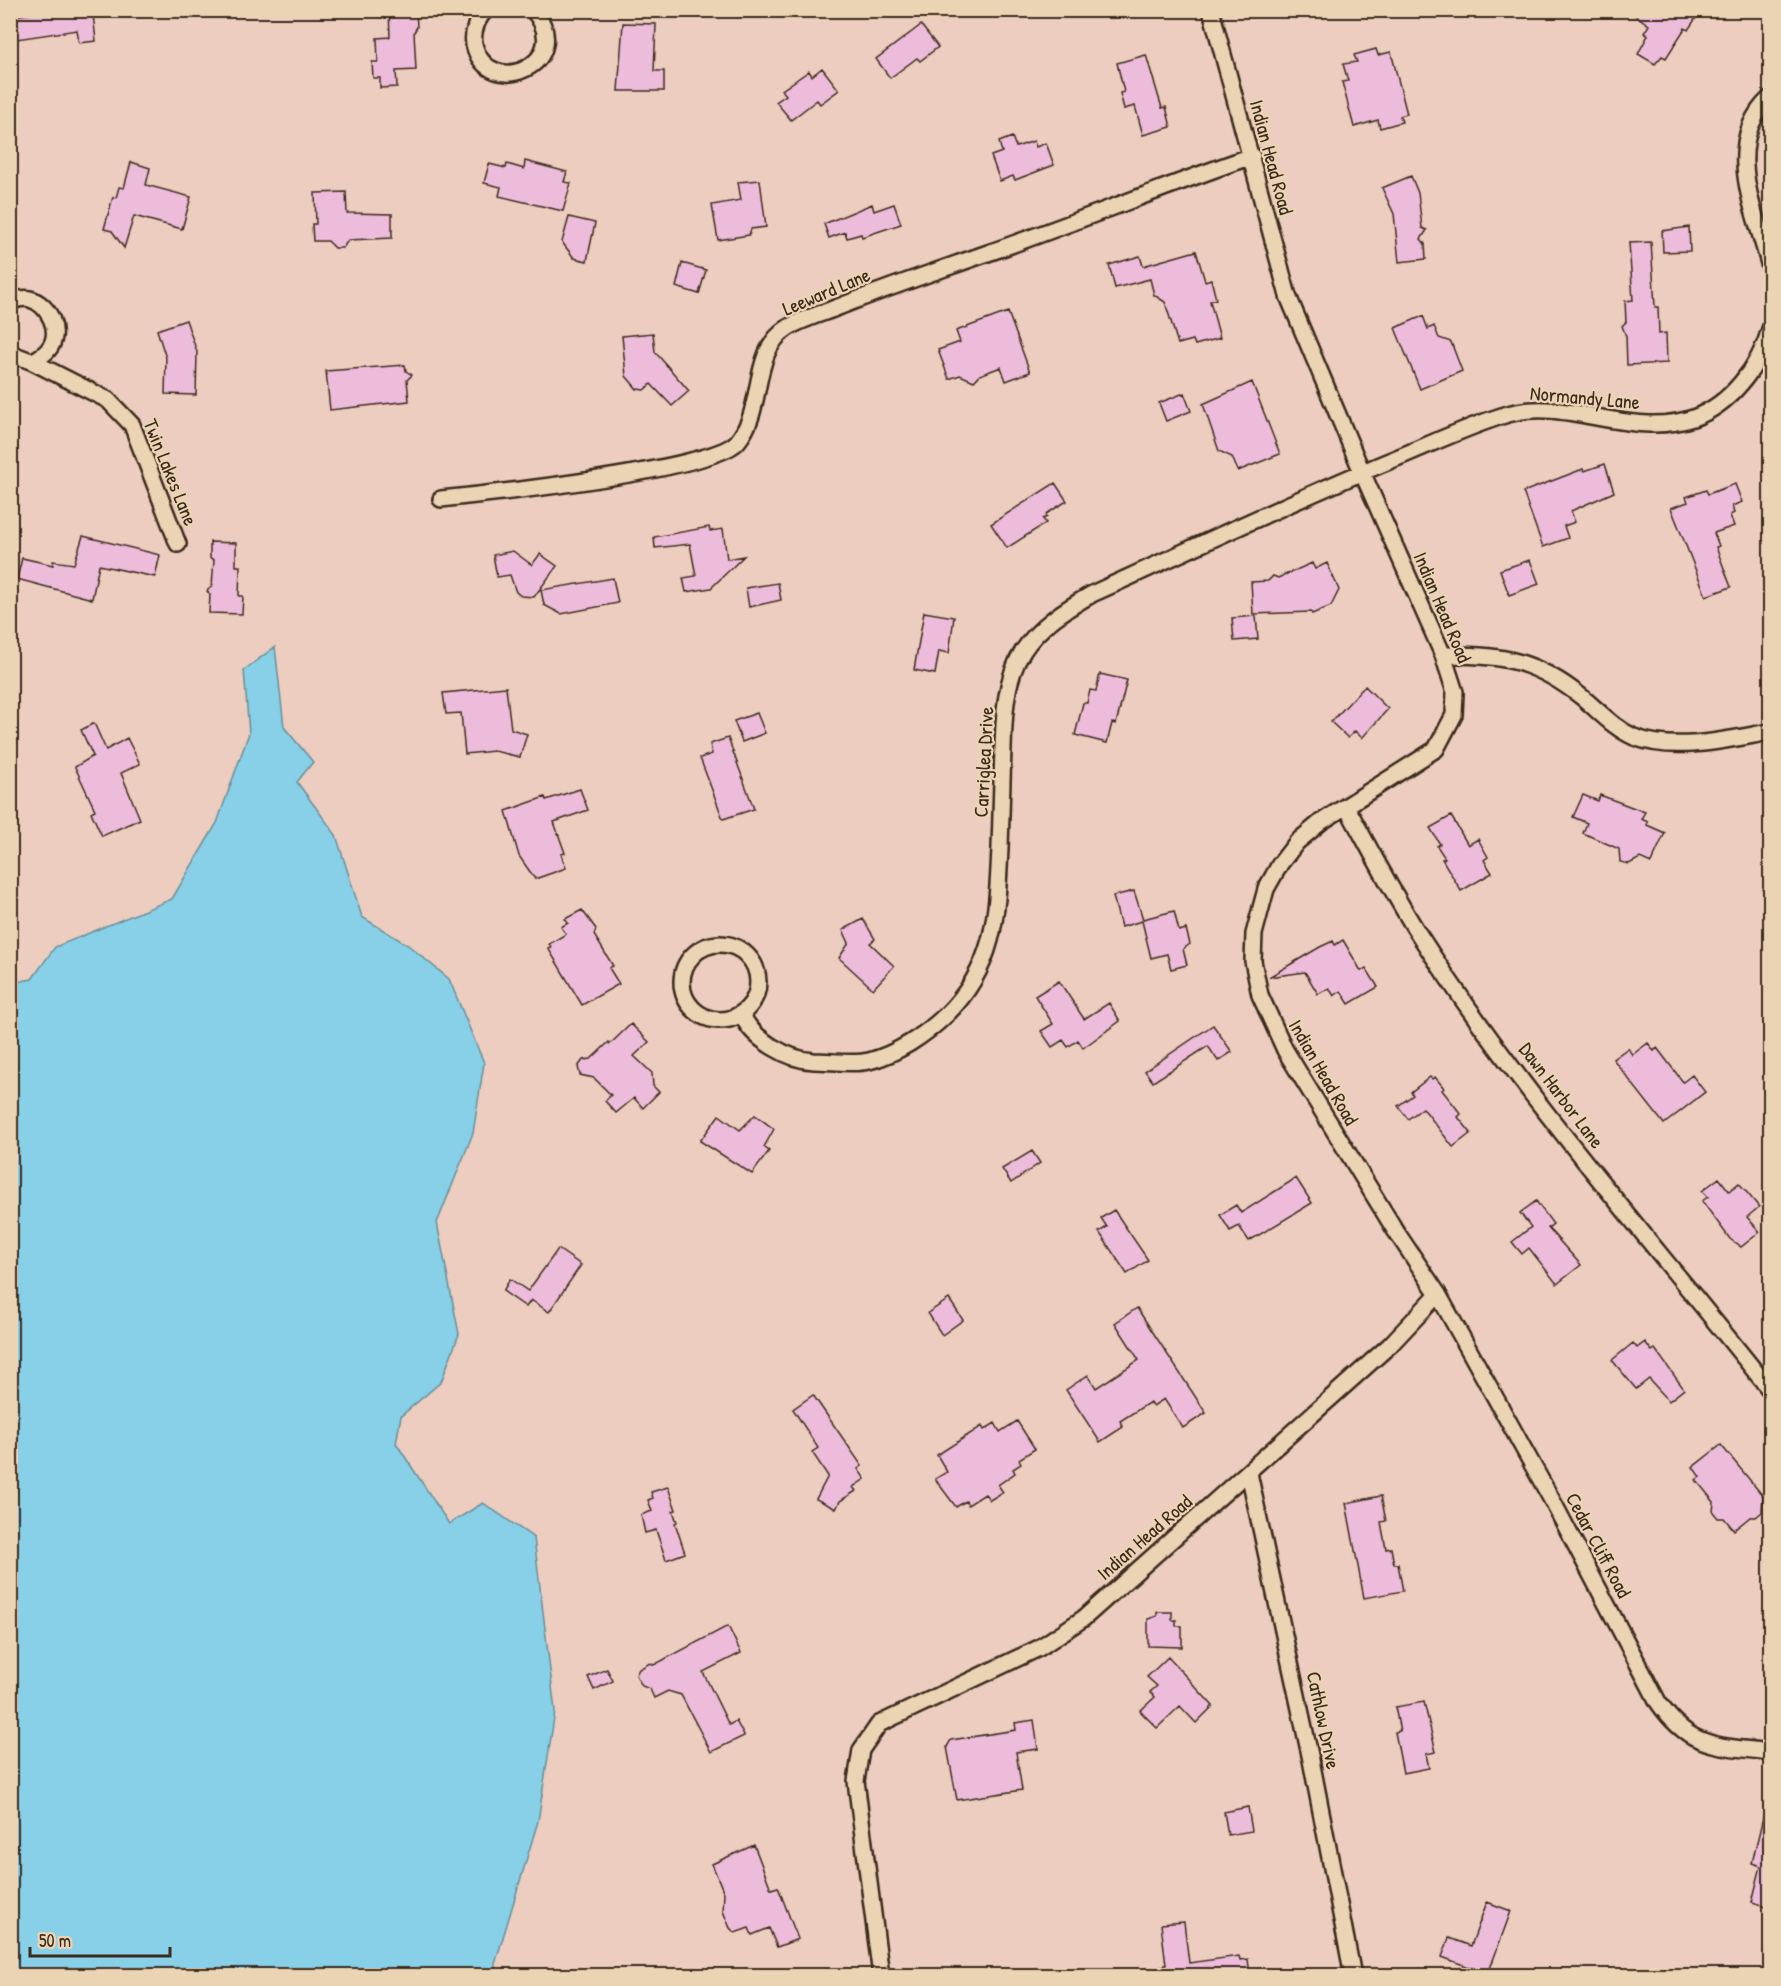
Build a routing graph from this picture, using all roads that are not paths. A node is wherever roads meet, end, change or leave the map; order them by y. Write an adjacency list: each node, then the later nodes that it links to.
1 (486, 10): 2 (street)
2 (533, 10)
3 (1211, 10): 5 (street, Indian Head Road)
4 (1770, 98): 6 (street)
5 (1252, 156): 11 (street, Indian Head Road); 12 (street, Leeward Lane)
6 (1770, 267)
7 (10, 301): 10 (street)
8 (1770, 329): 11 (street, Normandy Lane)
9 (10, 353): 10 (street, Twin Lakes Lane)
10 (33, 362): 13 (street, Twin Lakes Lane)
11 (1362, 472): 14 (street, Indian Head Road); 17 (street, Carriglea Drive)
12 (441, 499)
13 (178, 544)
14 (1443, 655): 15 (street); 16 (street, Indian Head Road)
15 (1770, 732)
16 (1346, 806): 18 (street, Indian Head Road); 19 (street, Dawn Harbor Lane)
17 (742, 1014): 17 (street)
18 (1437, 1294): 20 (street, Indian Head Road); 21 (street, Cedar Cliff Road)
19 (1770, 1390)
20 (1249, 1473): 22 (street, Indian Head Road); 23 (street, Cathlow Drive)
21 (1770, 1752)
22 (881, 1976)
23 (1353, 1976)

